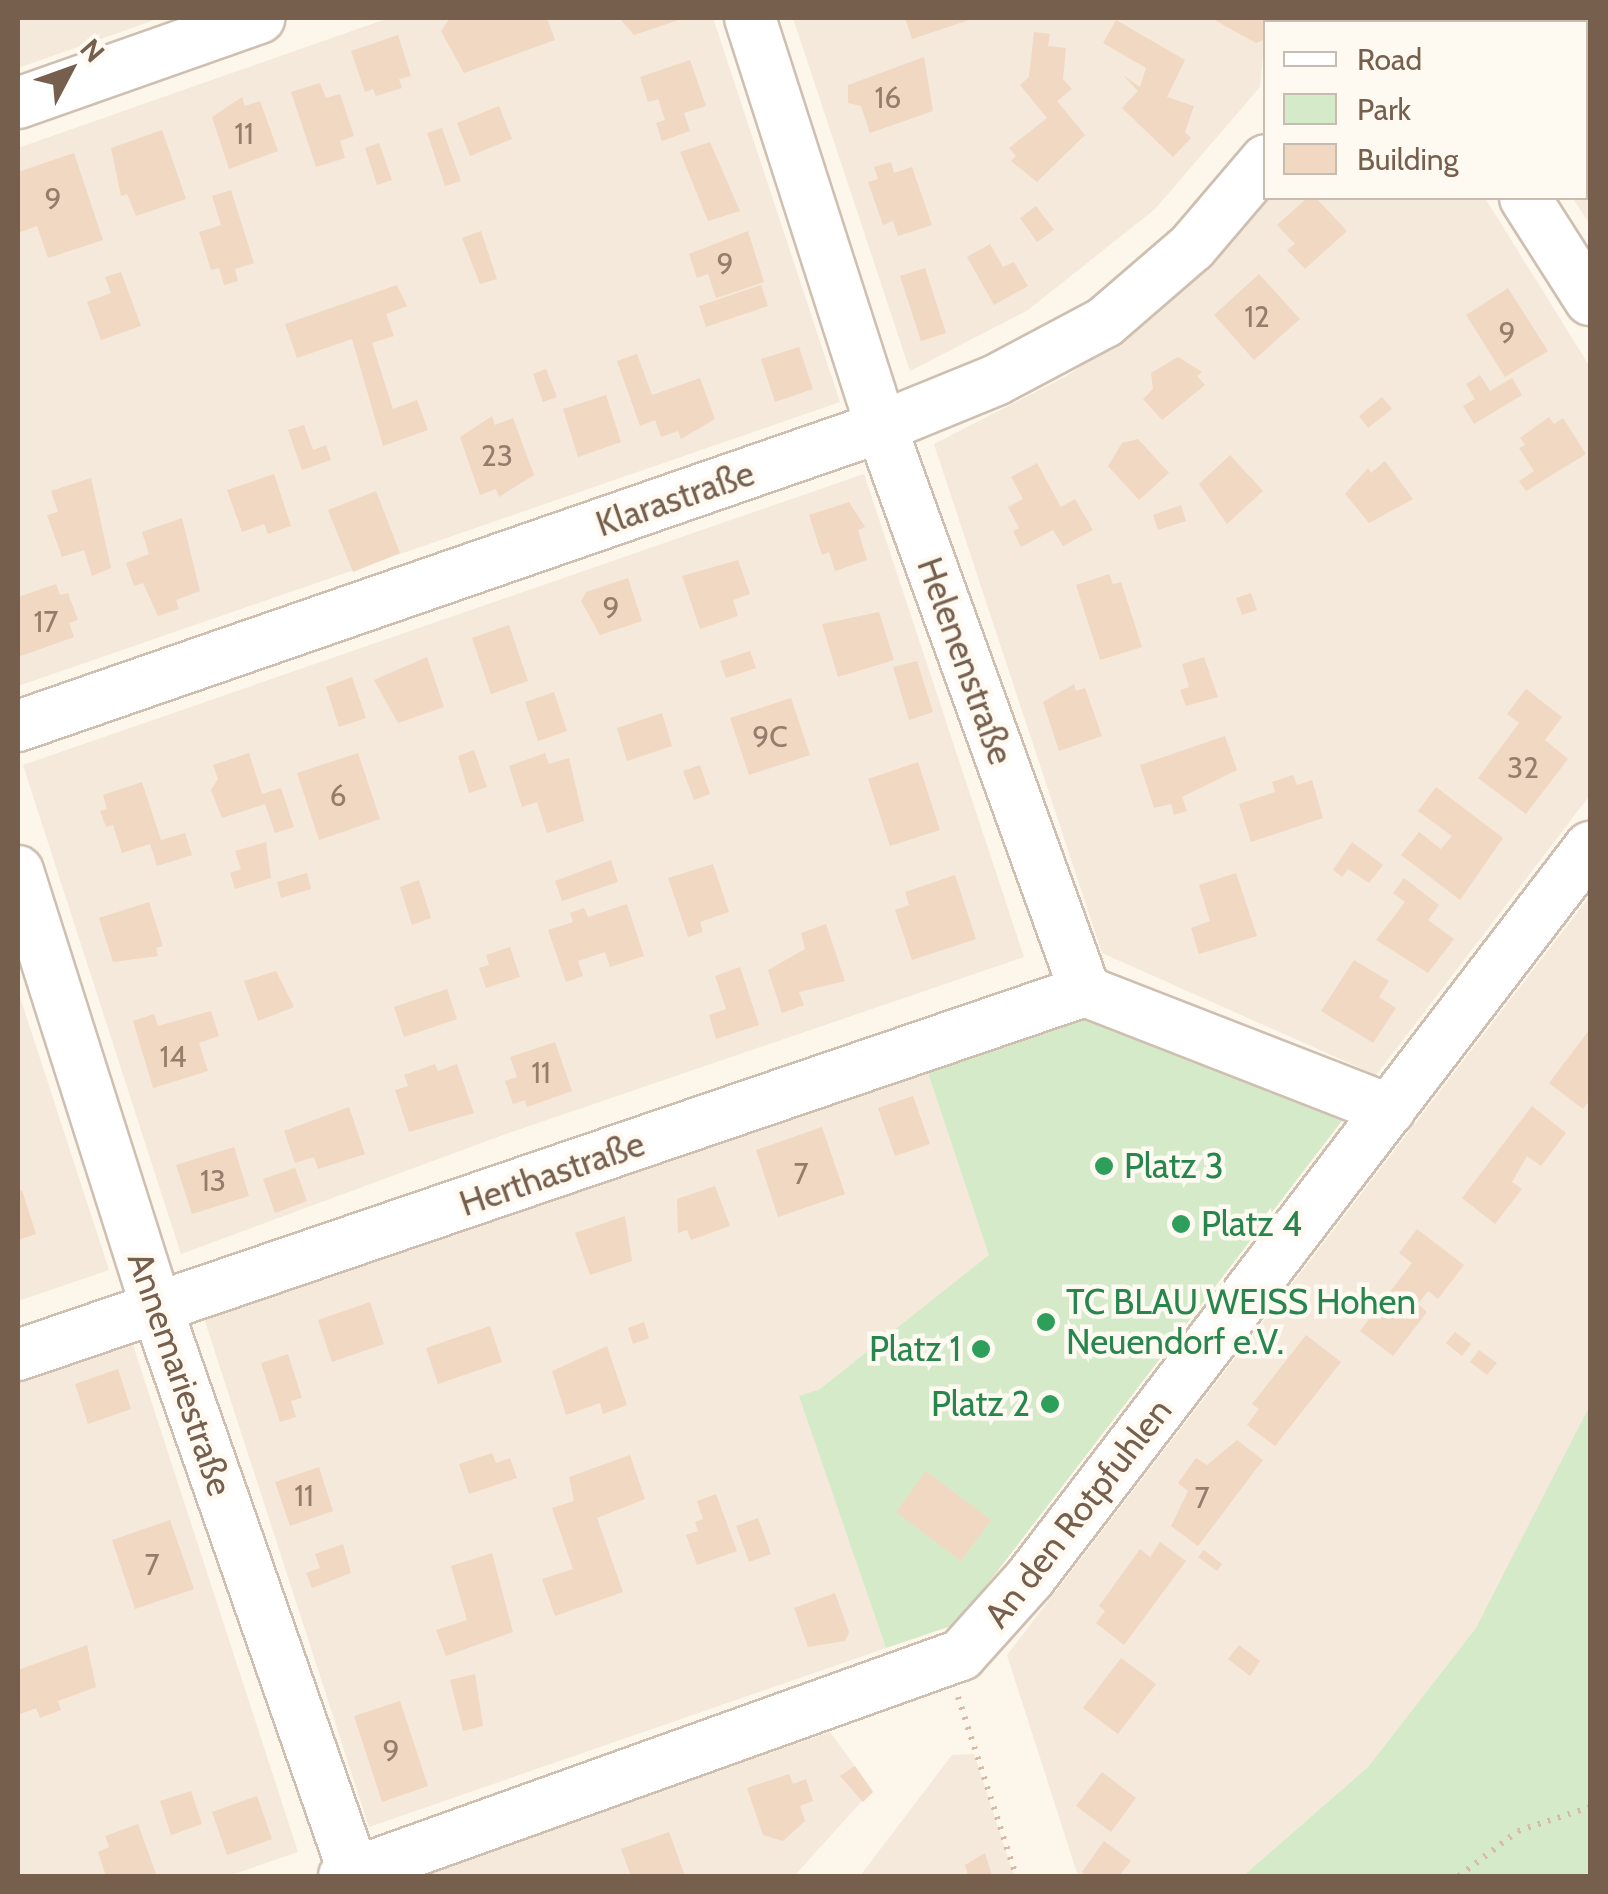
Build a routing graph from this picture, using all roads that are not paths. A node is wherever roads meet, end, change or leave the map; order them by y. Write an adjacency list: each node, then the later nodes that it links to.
1 (260, 18): 3 (street)
2 (750, 18): 7 (street, Helenenstraße)
3 (18, 104)
4 (1263, 164): 7 (street, Klarastraße)
5 (1526, 200): 6 (street)
6 (1590, 300)
7 (881, 427): 8 (street, Klarastraße); 11 (street, Helenenstraße)
8 (18, 726)
9 (1590, 847): 12 (street, An den Rotpfuhlen)
10 (18, 871): 13 (street, Annemariestraße)
11 (1085, 991): 12 (street); 13 (street, Herthastraße)
12 (1390, 1110): 15 (street, An den Rotpfuhlen)
13 (157, 1310): 14 (street, Herthastraße); 15 (street, Annemariestraße)
14 (18, 1354)
15 (349, 1875)

